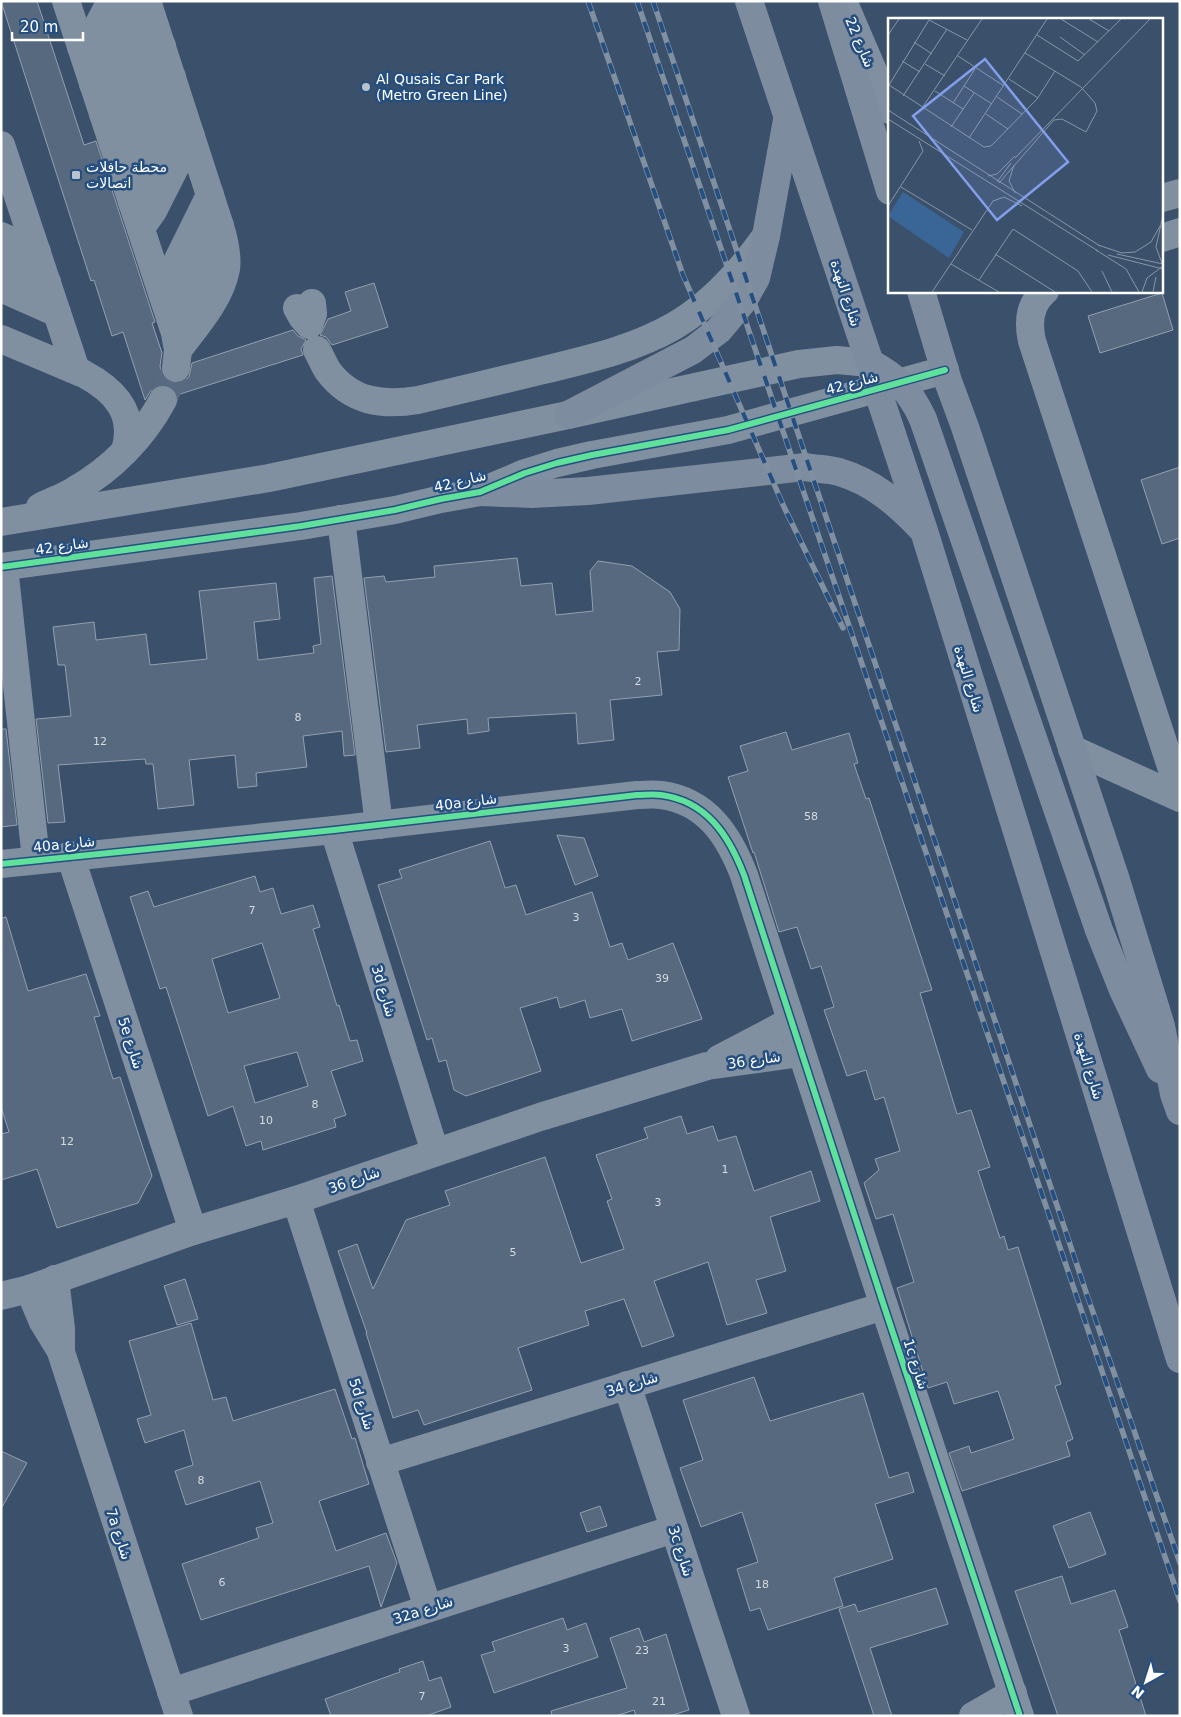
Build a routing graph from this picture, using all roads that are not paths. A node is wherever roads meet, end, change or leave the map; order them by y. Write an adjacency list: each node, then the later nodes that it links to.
1 (112, 1): 6 (street)
2 (749, 1): 13 (main road, شارع النهدة)
3 (832, 1): 19 (main road)
4 (843, 1): 11 (street, شارع 22)
5 (145, 6): 7 (street); 9 (street); 12 (street)
6 (76, 18): 9 (street)
7 (162, 46): 8 (street); 15 (street)
8 (172, 77): 10 (street); 16 (street)
9 (93, 84): 12 (street)
10 (180, 104): 14 (street); 22 (street)
11 (888, 105)
12 (103, 114): 15 (street)
13 (788, 116): 27 (main road); 41 (main road, شارع النهدة)
14 (191, 136): 18 (street); 24 (street)
15 (113, 144): 16 (street)
16 (123, 175): 22 (street)
17 (7, 179): 29 (street)
18 (206, 183): 23 (street); 31 (street); 34 (street)
19 (888, 184)
20 (1180, 193): 21 (street)
21 (1164, 197)
22 (132, 202): 24 (street)
23 (220, 226): 39 (street); 39 (street)
24 (141, 228): 31 (street)
25 (1180, 232): 28 (street)
26 (1, 236): 29 (street)
27 (766, 236): 38 (street); 46 (main road)
28 (1164, 237)
29 (37, 252): 32 (street)
30 (1, 262): 32 (street)
31 (154, 267): 34 (street)
32 (47, 282): 37 (street)
33 (1, 288): 37 (street)
34 (162, 292): 39 (street)
35 (921, 292): 43 (main road)
36 (1044, 292): 54 (street)
37 (57, 313): 42 (street)
38 (309, 321)
39 (172, 324)
40 (1, 339): 42 (street)
41 (870, 362): 44 (main road); 46 (street, شارع 42)
42 (76, 370): 47 (street)
43 (945, 370): 44 (street, شارع 42); 53 (main road)
44 (889, 386): 48 (street, شارع 42); 51 (main road, شارع النهدة); 64 (main road)
45 (163, 400): 47 (street)
46 (568, 415): 50 (street, شارع 42)
47 (125, 451): 50 (street)
48 (480, 492): 49 (street, شارع 42); 51 (main road)
49 (341, 519): 52 (street, شارع 42); 56 (street)
50 (4, 522)
51 (924, 531): 73 (main road, شارع النهدة)
52 (3, 567): 59 (street)
53 (1072, 749): 55 (street); 64 (main road)
54 (1180, 794)
55 (1180, 798)
56 (379, 825): 57 (street, 40a شارع); 61 (street, 40a شارع)
57 (334, 830): 58 (street, 40a شارع); 65 (street, 3d شارع)
58 (70, 856): 59 (street, 40a شارع); 67 (street, 5e شارع)
59 (36, 859): 60 (street, 40a شارع)
60 (1, 864)
61 (790, 1020): 62 (street, 1c شارع); 63 (street, شارع 36)
62 (801, 1053): 63 (street, شارع 36); 71 (street, 1c شارع)
63 (707, 1066): 65 (street, شارع 36)
64 (1177, 1102)
65 (435, 1152): 66 (street, شارع 36)
66 (296, 1200): 67 (street, شارع 36); 75 (street, 5d شارع)
67 (192, 1231): 68 (street, شارع 36)
68 (56, 1279): 69 (street, شارع 36); 72 (street, 7a شارع)
69 (29, 1289): 70 (street, شارع 36); 72 (street, 7a شارع)
70 (1, 1296)
71 (884, 1306): 74 (street, شارع 34); 79 (street, 1c شارع)
72 (61, 1352): 78 (street, 7a شارع)
73 (1180, 1359)
74 (628, 1385): 75 (street, شارع 34); 76 (street, 3c شارع)
75 (380, 1462): 77 (street, 5d شارع)
76 (674, 1529): 77 (street, 32a شارع); 80 (street, 3c شارع)
77 (428, 1608): 78 (street, 32a شارع)
78 (175, 1704)
79 (1016, 1705): 81 (street)
80 (736, 1716)
81 (973, 1716)

